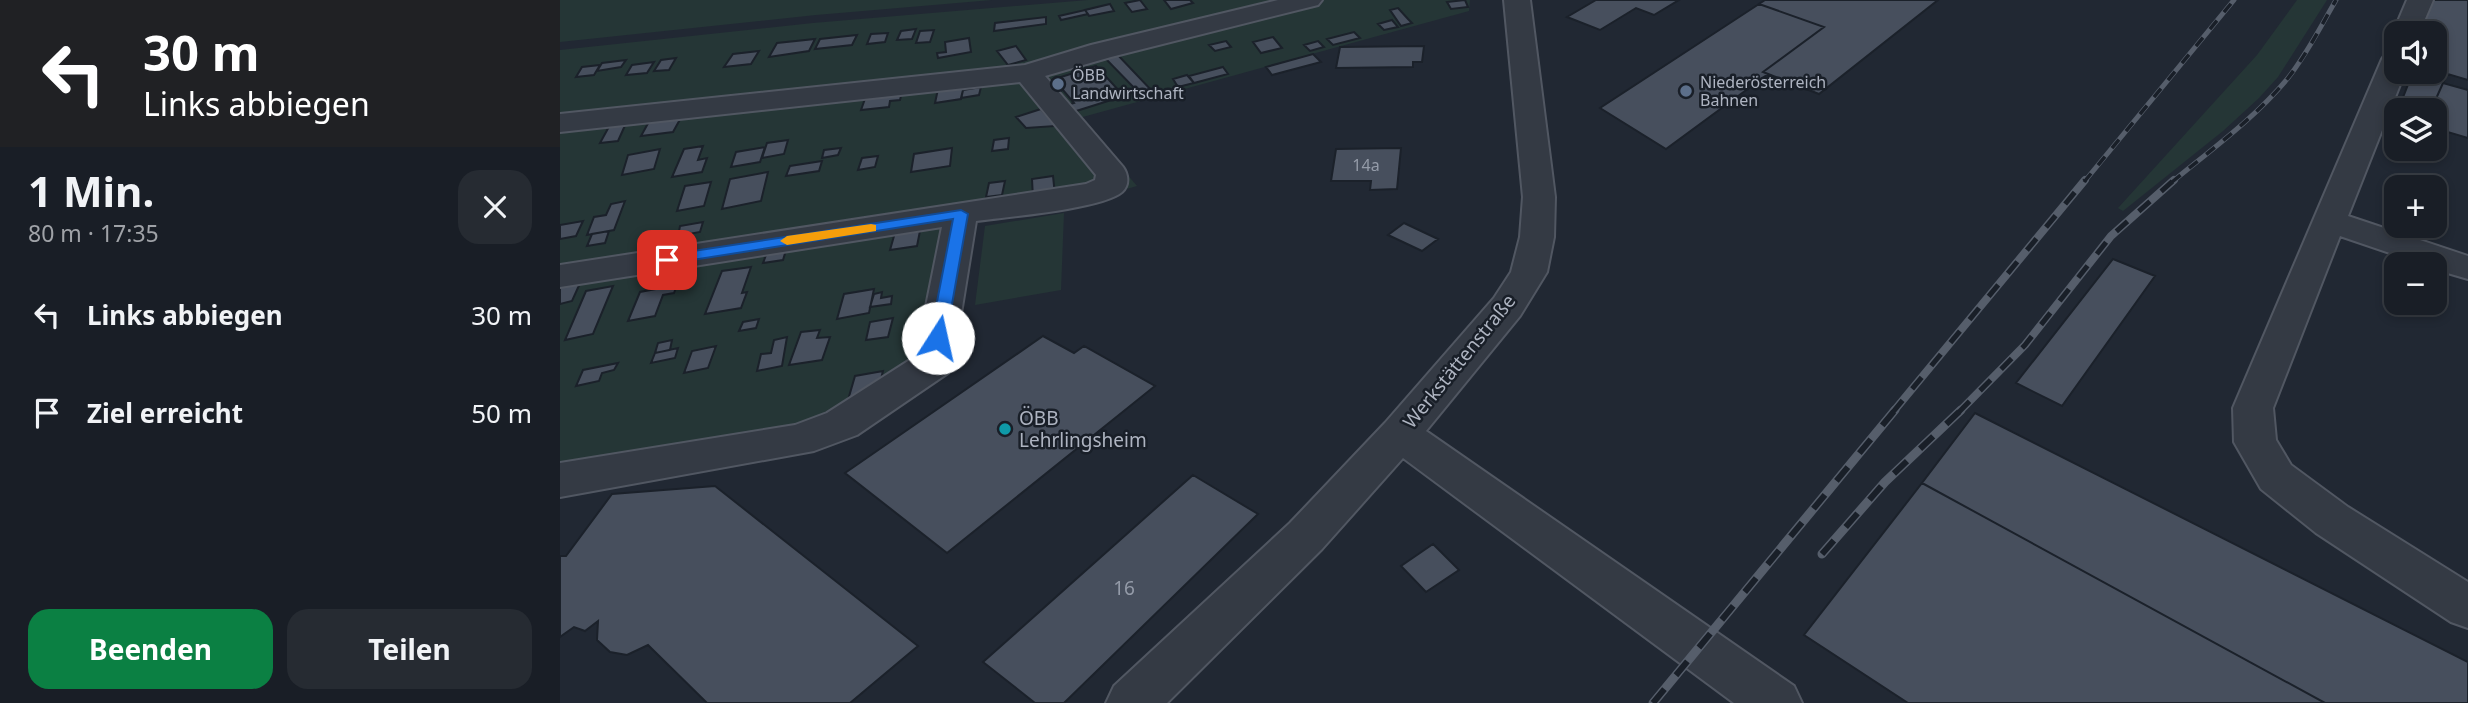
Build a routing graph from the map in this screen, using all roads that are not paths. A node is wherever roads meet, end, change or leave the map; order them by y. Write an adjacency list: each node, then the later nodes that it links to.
1 (1309, 0): 5 (street)
2 (1517, 0): 12 (street, Werkstättenstraße)
3 (2420, 0): 4 (street)
4 (2411, 21)
5 (1027, 73): 7 (street); 8 (street)
6 (2386, 84): 9 (street)
7 (560, 123)
8 (961, 214): 11 (street); 13 (street)
9 (2329, 221): 10 (street); 14 (street)
10 (2468, 268)
11 (560, 276)
12 (1401, 434): 15 (street); 16 (street, Werkstättenstraße)
13 (560, 480)
14 (2468, 607)
15 (1132, 703)
16 (1776, 703)

